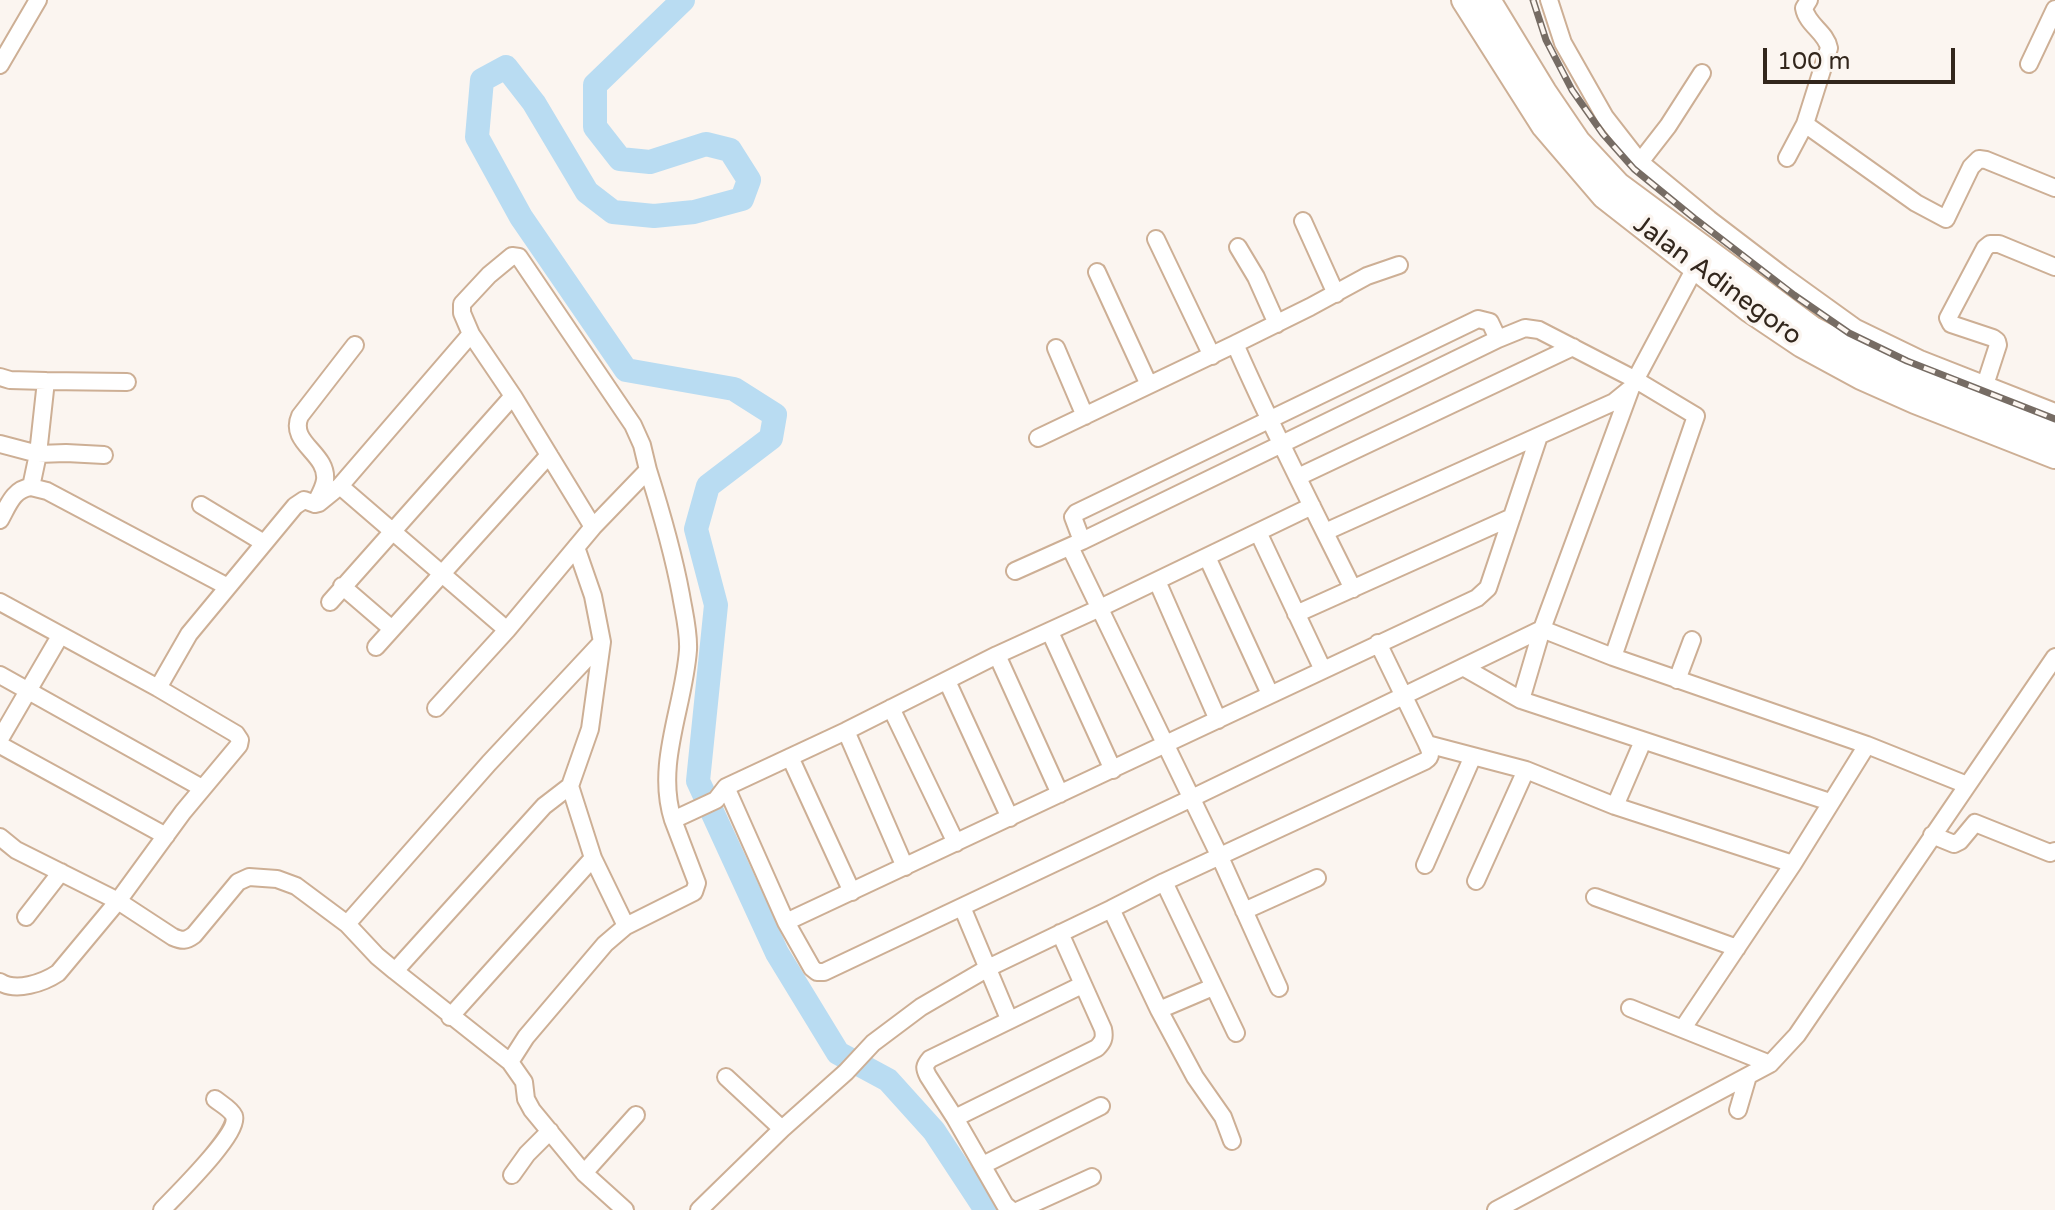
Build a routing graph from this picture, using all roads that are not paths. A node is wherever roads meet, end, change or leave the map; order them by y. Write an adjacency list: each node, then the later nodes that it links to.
1 (38, 0): 8 (street)
2 (1464, 0): 19 (highway, Jalan Adinegoro)
3 (1488, 0): 37 (highway)
4 (1549, 0): 12 (street)
5 (1809, 0): 10 (street)
6 (2055, 9): 7 (street)
7 (2029, 64)
8 (0, 65)
9 (1702, 73): 12 (street)
10 (1805, 124): 11 (street); 13 (street)
11 (1787, 158)
12 (1640, 162): 35 (street)
13 (2055, 188)
14 (1303, 221): 21 (street)
15 (1156, 239): 29 (street)
16 (1238, 247): 22 (street)
17 (1399, 265): 21 (street)
18 (2055, 267): 35 (street)
19 (1695, 268): 33 (street); 37 (highway, Jalan Adinegoro)
20 (1097, 272): 34 (street)
21 (1336, 294): 22 (street)
22 (1277, 324): 25 (street)
23 (1494, 331): 27 (street); 41 (street); 41 (street)
24 (471, 334): 36 (street); 50 (street); 52 (street)
25 (1235, 344): 29 (street); 41 (street)
26 (355, 345): 54 (street)
27 (1573, 347): 33 (street); 51 (street)
28 (1056, 348): 39 (street)
29 (1212, 356): 34 (street)
30 (0, 377): 31 (street)
31 (46, 381): 32 (street); 46 (street)
32 (127, 382)
33 (1634, 384): 43 (street); 78 (street); 87 (street)
34 (1149, 385): 39 (street)
35 (1985, 385): 38 (street)
36 (513, 396): 48 (street); 60 (street)
37 (1959, 408): 40 (highway)
38 (2055, 412)
39 (1085, 416): 44 (street)
40 (1991, 421): 42 (highway); 49 (highway)
41 (1274, 431): 51 (street); 63 (street); 63 (street)
42 (2055, 434)
43 (1539, 436): 57 (street); 62 (street)
44 (1038, 438)
45 (0, 444): 46 (street)
46 (38, 454): 47 (street); 53 (street)
47 (104, 455)
48 (549, 455): 59 (street); 68 (street)
49 (2055, 456)
50 (648, 470): 59 (street); 122 (street)
51 (1298, 477): 56 (street)
52 (340, 486): 54 (street); 60 (street)
53 (31, 487): 58 (street); 71 (street)
54 (315, 504): 64 (street)
55 (201, 505): 64 (street)
56 (1312, 506): 61 (street); 62 (street)
57 (1512, 517): 72 (street); 84 (street)
58 (0, 520)
59 (593, 527): 65 (street)
60 (392, 531): 68 (street); 70 (street)
61 (1258, 532): 66 (street); 76 (street)
62 (1325, 532): 72 (street)
63 (1077, 540): 67 (street); 75 (street)
64 (264, 543): 71 (street)
65 (576, 547): 79 (street); 83 (street)
66 (1207, 557): 69 (street); 96 (street)
67 (1015, 571)
68 (442, 573): 77 (street); 79 (street)
69 (1157, 581): 75 (street); 101 (street)
70 (342, 586): 74 (street); 77 (street)
71 (228, 587): 94 (street)
72 (1353, 589): 76 (street)
73 (0, 602): 81 (street)
74 (330, 602)
75 (1100, 608): 80 (street); 107 (street)
76 (1296, 614): 90 (street)
77 (392, 629): 85 (street)
78 (1542, 629): 87 (street); 89 (street); 98 (street)
79 (507, 630): 99 (street)
80 (1050, 632): 86 (street); 111 (street)
81 (60, 636): 94 (street); 95 (street)
82 (1692, 640): 92 (street)
83 (602, 642): 114 (street); 145 (street)
84 (1378, 643): 90 (street); 97 (street)
85 (376, 647)
86 (997, 655): 93 (street); 117 (street)
87 (1613, 657): 92 (street)
88 (2055, 657): 113 (street)
89 (1463, 667): 97 (street); 98 (street)
90 (1323, 670): 96 (street)
91 (0, 675): 95 (street)
92 (1677, 680): 108 (street)
93 (947, 681): 100 (street); 121 (street)
94 (158, 688): 115 (street)
95 (29, 690): 103 (street); 115 (street)
96 (1270, 694): 101 (street)
97 (1403, 696): 105 (street); 118 (street)
98 (1521, 700): 104 (street)
99 (436, 708)
100 (891, 708): 102 (street); 126 (street)
101 (1218, 720): 107 (street)
102 (846, 731): 110 (street); 132 (street)
103 (0, 739)
104 (1643, 741): 119 (street); 120 (street)
105 (1427, 744): 109 (street); 128 (street)
106 (0, 745): 124 (street)
107 (1166, 745): 111 (street); 118 (street)
108 (1867, 745): 113 (street); 119 (street)
109 (1473, 756): 112 (street); 131 (street)
110 (790, 757): 116 (street); 137 (street)
111 (1113, 770): 117 (street)
112 (1526, 770): 120 (street); 135 (street)
113 (1967, 785): 123 (street)
114 (570, 786): 129 (street); 150 (street)
115 (202, 788): 124 (street)
116 (721, 794): 122 (street); 144 (street)
117 (1060, 794): 121 (street)
118 (1192, 798): 128 (street); 140 (street)
119 (1830, 802): 130 (street)
120 (1615, 806): 130 (street)
121 (1010, 818): 126 (street)
122 (673, 820): 146 (street)
123 (1932, 835): 127 (street); 162 (street)
124 (166, 836): 139 (street)
125 (0, 837): 133 (street)
126 (956, 843): 132 (street)
127 (2055, 851)
128 (1220, 857): 136 (street); 142 (street)
129 (593, 858): 146 (street); 157 (street)
130 (1793, 864): 148 (street)
131 (1425, 865)
132 (905, 867): 137 (street)
133 (61, 872): 139 (street); 143 (street)
134 (1317, 878): 142 (street)
135 (1476, 881)
136 (1164, 882): 141 (street); 153 (street)
137 (852, 892): 144 (street)
138 (1595, 897): 148 (street)
139 (118, 901): 145 (street); 151 (street)
140 (962, 907): 144 (street); 149 (street)
141 (1111, 909): 147 (street); 156 (street)
142 (1244, 911): 154 (street)
143 (26, 917)
144 (786, 922)
145 (347, 924): 150 (street)
146 (626, 926): 161 (street)
147 (1060, 933): 149 (street); 152 (street)
148 (1737, 948): 159 (street)
149 (988, 968): 158 (street); 170 (street)
150 (395, 971): 157 (street)
151 (0, 982)
152 (1082, 985): 158 (street); 169 (street)
153 (1213, 987): 156 (street); 160 (street)
154 (1279, 988)
155 (1630, 1008): 159 (street)
156 (1159, 1010): 172 (street)
157 (450, 1017): 161 (street)
158 (1009, 1019): 169 (street)
159 (1683, 1028): 162 (street)
160 (1236, 1033)
161 (510, 1062): 171 (street)
162 (1770, 1064): 163 (street)
163 (1748, 1076): 167 (street); 182 (street)
164 (726, 1077): 170 (street)
165 (215, 1099): 177 (street)
166 (1101, 1106): 173 (street)
167 (1738, 1110)
168 (636, 1115): 174 (street)
169 (955, 1118): 173 (street)
170 (782, 1129): 179 (street)
171 (550, 1131): 174 (street); 175 (street)
172 (1232, 1141)
173 (983, 1165): 180 (street)
174 (584, 1173): 178 (street)
175 (512, 1175)
176 (1092, 1177): 181 (street)
177 (162, 1210)
178 (625, 1210)
179 (699, 1210)
180 (1011, 1210)
181 (1019, 1210)
182 (1496, 1210)

